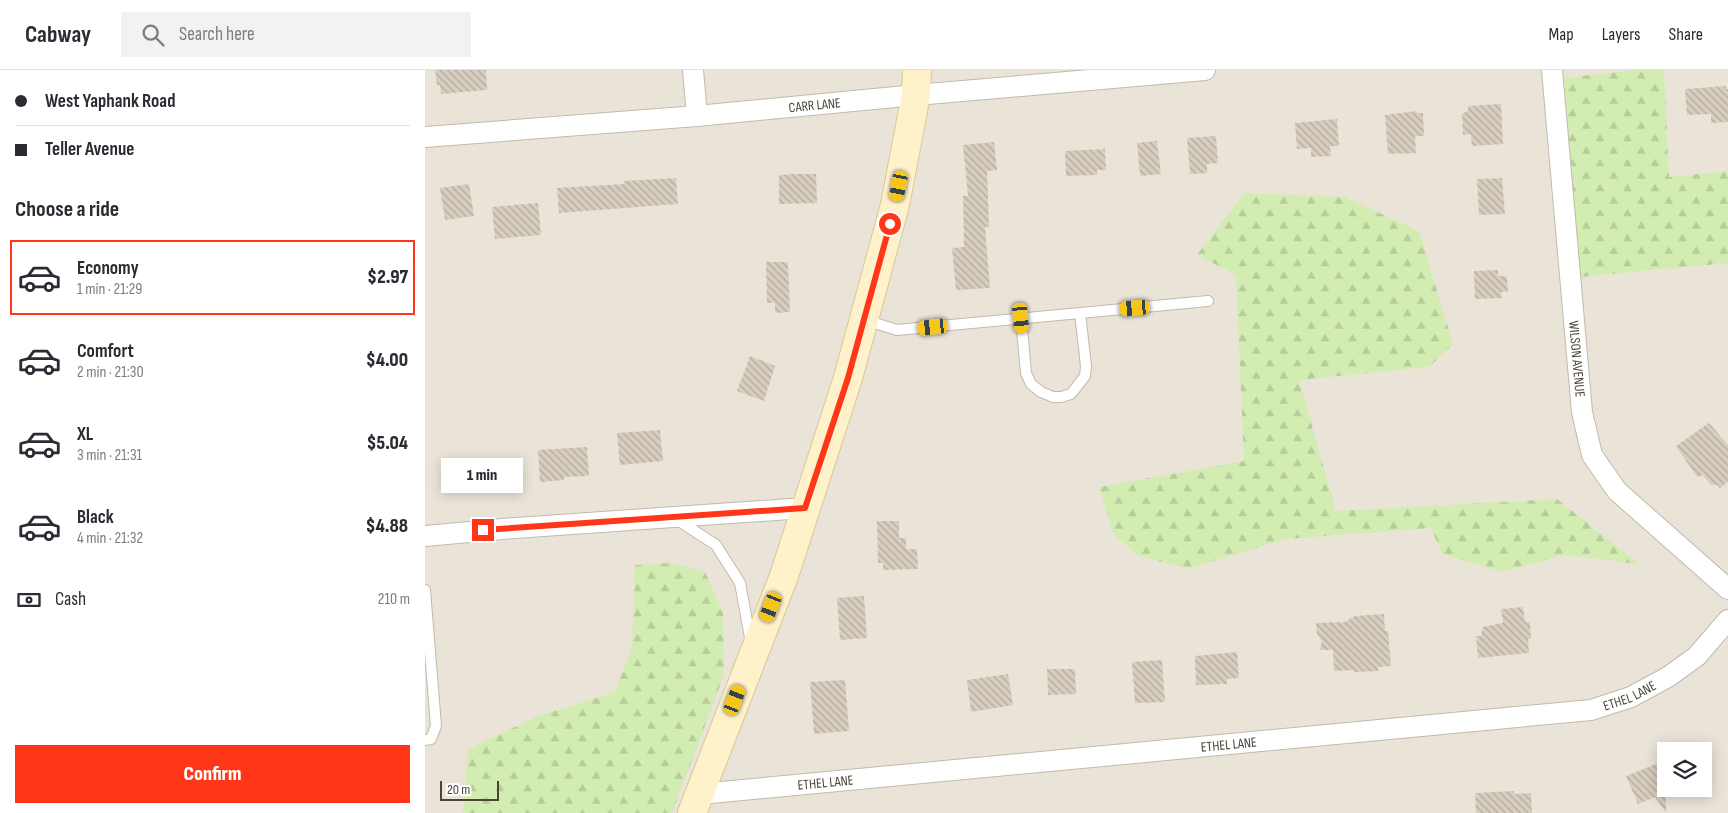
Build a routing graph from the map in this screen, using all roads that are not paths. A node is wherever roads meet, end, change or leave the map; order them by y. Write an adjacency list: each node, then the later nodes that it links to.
1 (693, 70): 5 (street)
2 (1205, 70): 4 (street, CARR LANE)
3 (1552, 70): 14 (street, WILSON AVENUE)
4 (916, 82): 5 (street, CARR LANE); 10 (street)
5 (697, 116): 6 (street, CARR LANE)
6 (425, 137)
7 (1208, 301): 8 (lane)
8 (1080, 313): 9 (lane); 9 (lane)
9 (1021, 318): 10 (lane)
10 (864, 320): 11 (street)
11 (805, 508): 12 (street); 17 (street)
12 (673, 517): 13 (street); 17 (lane)
13 (425, 536)
14 (1728, 589)
15 (425, 590): 18 (lane)
16 (1728, 620): 19 (street, ETHEL LANE)
17 (753, 655): 19 (street)
18 (425, 740)
19 (696, 803)

